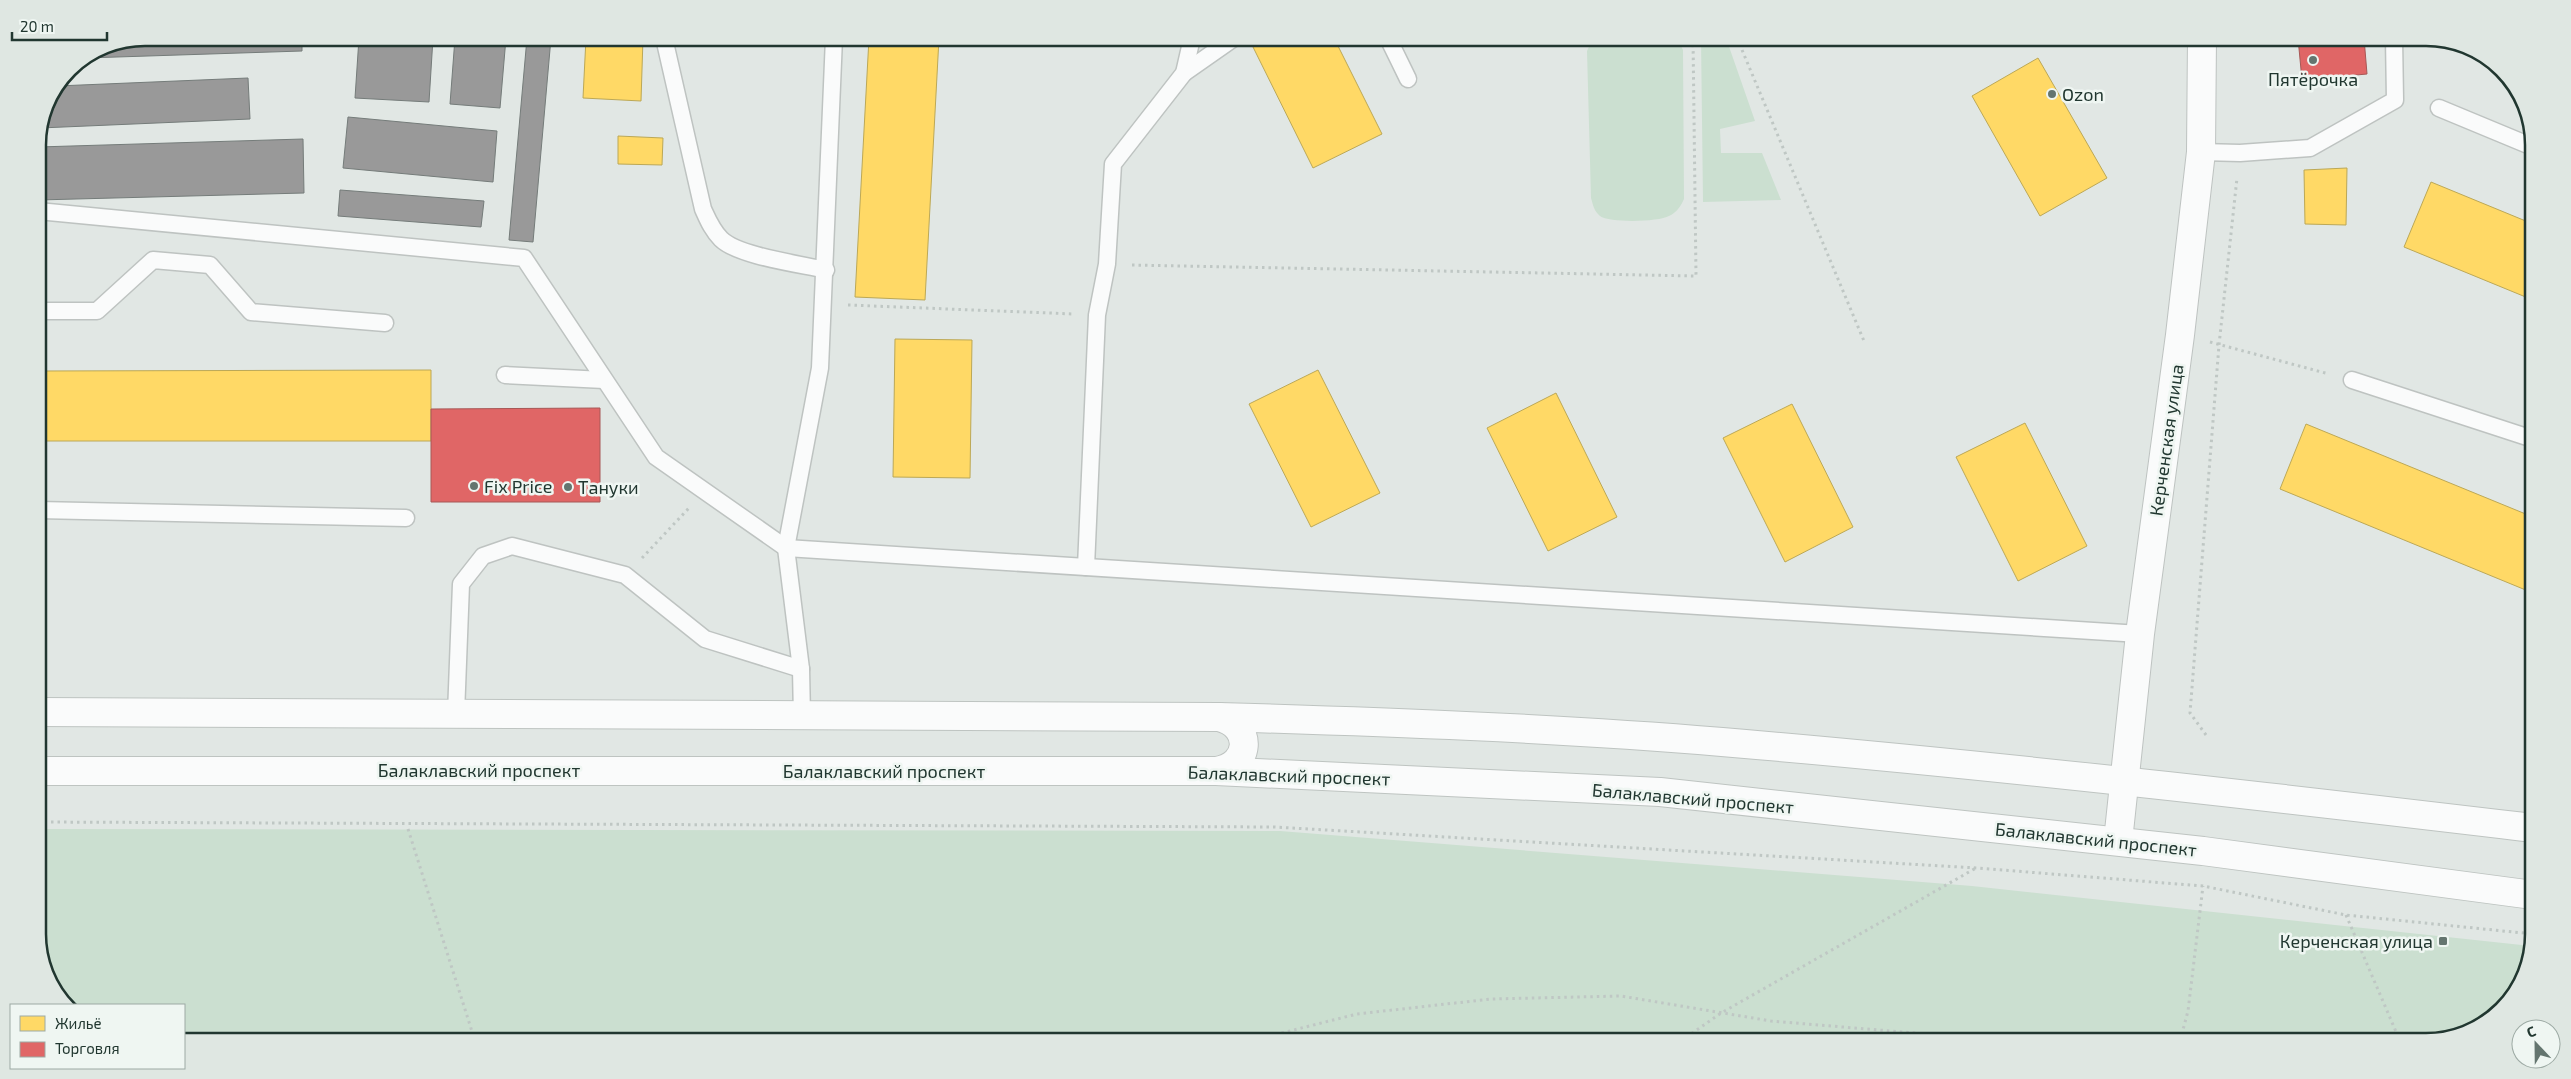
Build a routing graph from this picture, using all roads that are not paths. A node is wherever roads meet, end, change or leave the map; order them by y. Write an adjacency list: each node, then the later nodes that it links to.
1 (666, 46): 14 (lane)
2 (834, 46): 14 (lane)
3 (1190, 46): 8 (lane)
4 (1223, 46): 8 (lane)
5 (1392, 46): 9 (lane)
6 (2202, 46): 12 (main road, Керченская улица)
7 (2394, 46): 12 (lane)
8 (1184, 74): 24 (lane)
9 (1408, 79)
10 (2439, 108): 11 (lane)
11 (2525, 143)
12 (2201, 152): 25 (main road, Керченская улица)
13 (46, 212): 18 (lane)
14 (826, 270): 23 (lane)
15 (46, 310): 16 (lane)
16 (385, 323)
17 (505, 375): 18 (lane)
18 (604, 380): 23 (lane)
19 (2352, 380): 20 (lane)
20 (2525, 436)
21 (46, 510): 22 (lane)
22 (406, 518)
23 (786, 548): 24 (lane); 26 (lane)
24 (1086, 567): 25 (lane)
25 (2140, 634): 33 (main road, Керченская улица)
26 (801, 669): 28 (lane); 29 (lane)
27 (46, 712): 28 (main road)
28 (456, 714): 29 (main road)
29 (802, 717): 30 (main road)
30 (1219, 717): 32 (main road); 33 (main road)
31 (46, 771): 32 (main road, Балаклавский проспект)
32 (1216, 771): 35 (main road, Балаклавский проспект)
33 (2124, 780): 34 (main road); 35 (main road, Керченская улица)
34 (2525, 827)
35 (2118, 841): 36 (main road, Балаклавский проспект)
36 (2525, 894)

